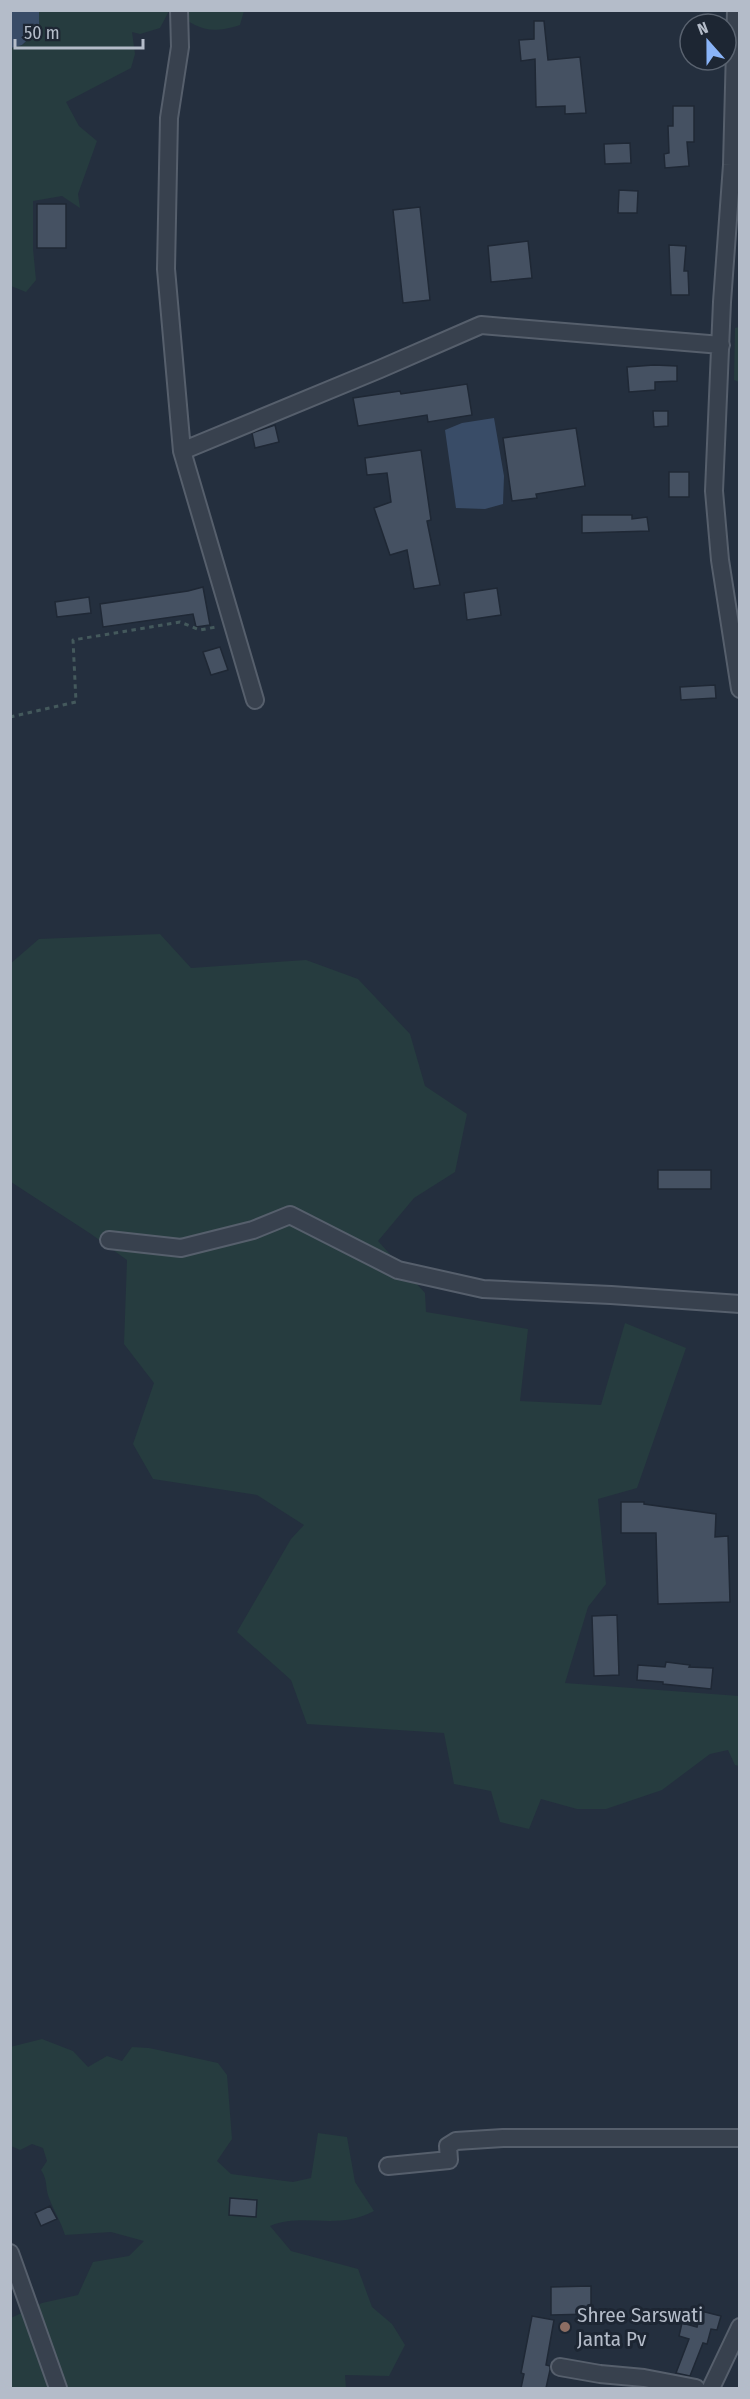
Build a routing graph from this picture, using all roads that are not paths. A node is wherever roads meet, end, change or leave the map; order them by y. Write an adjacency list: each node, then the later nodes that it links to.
1 (179, 10): 4 (street)
2 (736, 10): 3 (street)
3 (721, 345): 4 (street); 5 (street)
4 (182, 451): 6 (street)
5 (740, 689)
6 (255, 700)
7 (109, 1240): 8 (street)
8 (740, 1304)
9 (740, 2138): 10 (street)
10 (388, 2166)
11 (10, 2253): 14 (street)
12 (740, 2327): 16 (street)
13 (560, 2367): 15 (street)
14 (58, 2388)
15 (696, 2388)
16 (711, 2388)

